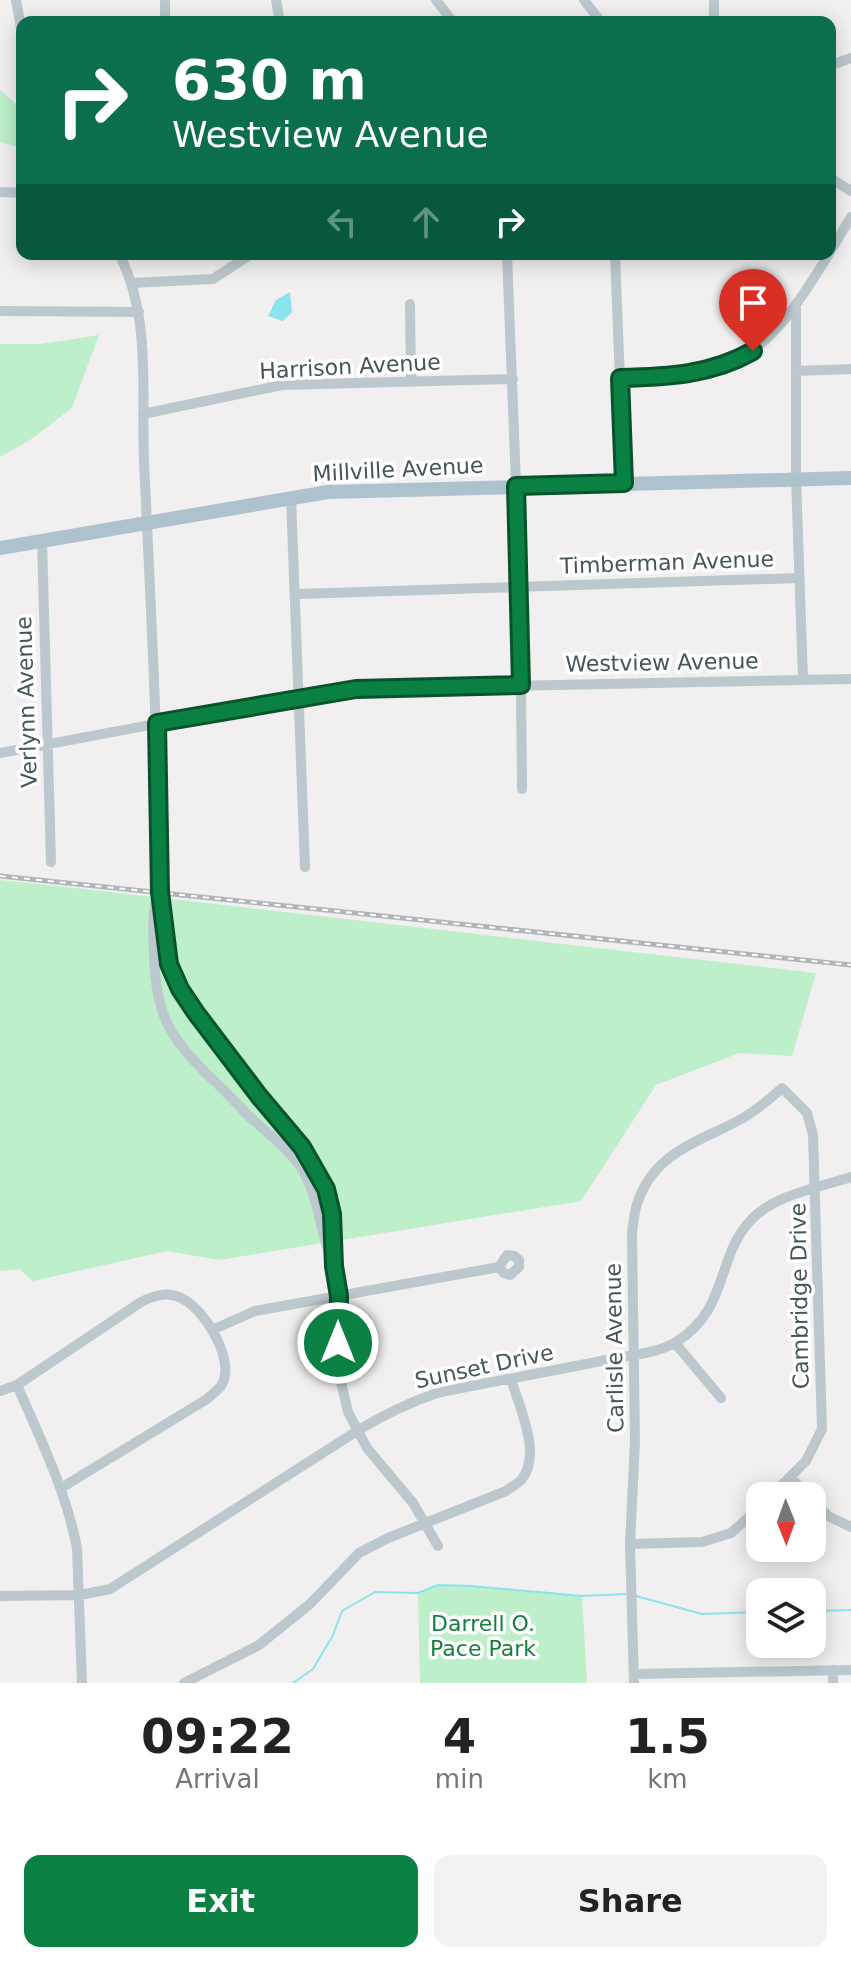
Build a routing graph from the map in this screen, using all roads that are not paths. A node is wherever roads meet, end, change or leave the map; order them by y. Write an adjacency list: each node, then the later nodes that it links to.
1 (436, 0): 3 (street)
2 (584, 0): 4 (street)
3 (448, 16)
4 (596, 16)
5 (851, 58): 6 (street)
6 (837, 63)
7 (851, 217): 8 (street)
8 (836, 242)
9 (122, 260): 14 (street)
10 (242, 260): 14 (street)
11 (507, 260): 22 (street)
12 (615, 260): 21 (street)
13 (825, 260): 16 (street)
14 (132, 283): 18 (street)
15 (410, 304): 23 (street)
16 (796, 307): 20 (street); 21 (street)
17 (0, 311): 18 (street)
18 (139, 312): 24 (street)
19 (851, 369): 20 (street)
20 (796, 371): 25 (street)
21 (620, 378): 27 (street)
22 (513, 379): 23 (street, Harrison Avenue); 28 (street)
23 (411, 381): 24 (street, Harrison Avenue)
24 (143, 414): 30 (street)
25 (796, 478): 26 (main road, Millville Avenue); 27 (main road, Millville Avenue); 33 (street)
26 (851, 478)
27 (624, 483): 28 (main road, Millville Avenue)
28 (516, 486): 29 (main road, Millville Avenue); 34 (street)
29 (291, 498): 30 (main road, Millville Avenue); 35 (street)
30 (148, 523): 31 (main road, Millville Avenue); 40 (street)
31 (42, 541): 32 (main road, Millville Avenue); 41 (street, Verlynn Avenue)
32 (0, 548)
33 (799, 578): 34 (street, Timberman Avenue); 36 (street)
34 (520, 587): 35 (street, Timberman Avenue); 38 (street)
35 (297, 594): 39 (street)
36 (803, 679): 37 (street, Westview Avenue); 38 (street, Westview Avenue)
37 (851, 679)
38 (521, 685): 39 (street, Westview Avenue); 43 (street)
39 (300, 697): 40 (street, Westview Avenue); 45 (street)
40 (157, 723): 41 (street, Westview Avenue); 46 (street)
41 (47, 743): 42 (street, Westview Avenue); 44 (street, Verlynn Avenue)
42 (0, 753)
43 (522, 789)
44 (51, 862)
45 (305, 867)
46 (160, 892): 50 (street); 50 (street)
47 (782, 1088): 49 (street, Cambridge Drive); 55 (street, Carlisle Avenue)
48 (851, 1177): 49 (street, Sunset Drive)
49 (817, 1188): 54 (street, Sunset Drive); 61 (street, Cambridge Drive)
50 (334, 1266): 52 (street)
51 (499, 1267): 52 (street)
52 (339, 1296): 53 (street); 60 (street)
53 (212, 1330): 57 (street); 64 (street)
54 (675, 1343): 55 (street, Sunset Drive); 59 (street)
55 (634, 1354): 56 (street, Sunset Drive); 69 (street, Carlisle Avenue)
56 (511, 1379): 60 (street, Sunset Drive); 67 (street)
57 (17, 1385): 58 (street); 64 (street)
58 (0, 1391)
59 (721, 1398)
60 (357, 1431): 67 (street); 71 (street, Sunset Drive)
61 (791, 1478): 62 (street, Cambridge Drive); 63 (street)
62 (787, 1482)
63 (795, 1482)
64 (61, 1488): 71 (street)
65 (826, 1514): 68 (street)
66 (746, 1520): 69 (street)
67 (426, 1522): 70 (street); 78 (street)
68 (851, 1527)
69 (630, 1544): 76 (street, Carlisle Avenue)
70 (438, 1546)
71 (80, 1595): 72 (street, Sunset Drive); 77 (street)
72 (0, 1596)
73 (833, 1670): 74 (street); 75 (street); 79 (street)
74 (851, 1670)
75 (731, 1677): 76 (street)
76 (634, 1679)
77 (82, 1683)
78 (184, 1683)
79 (833, 1683)

